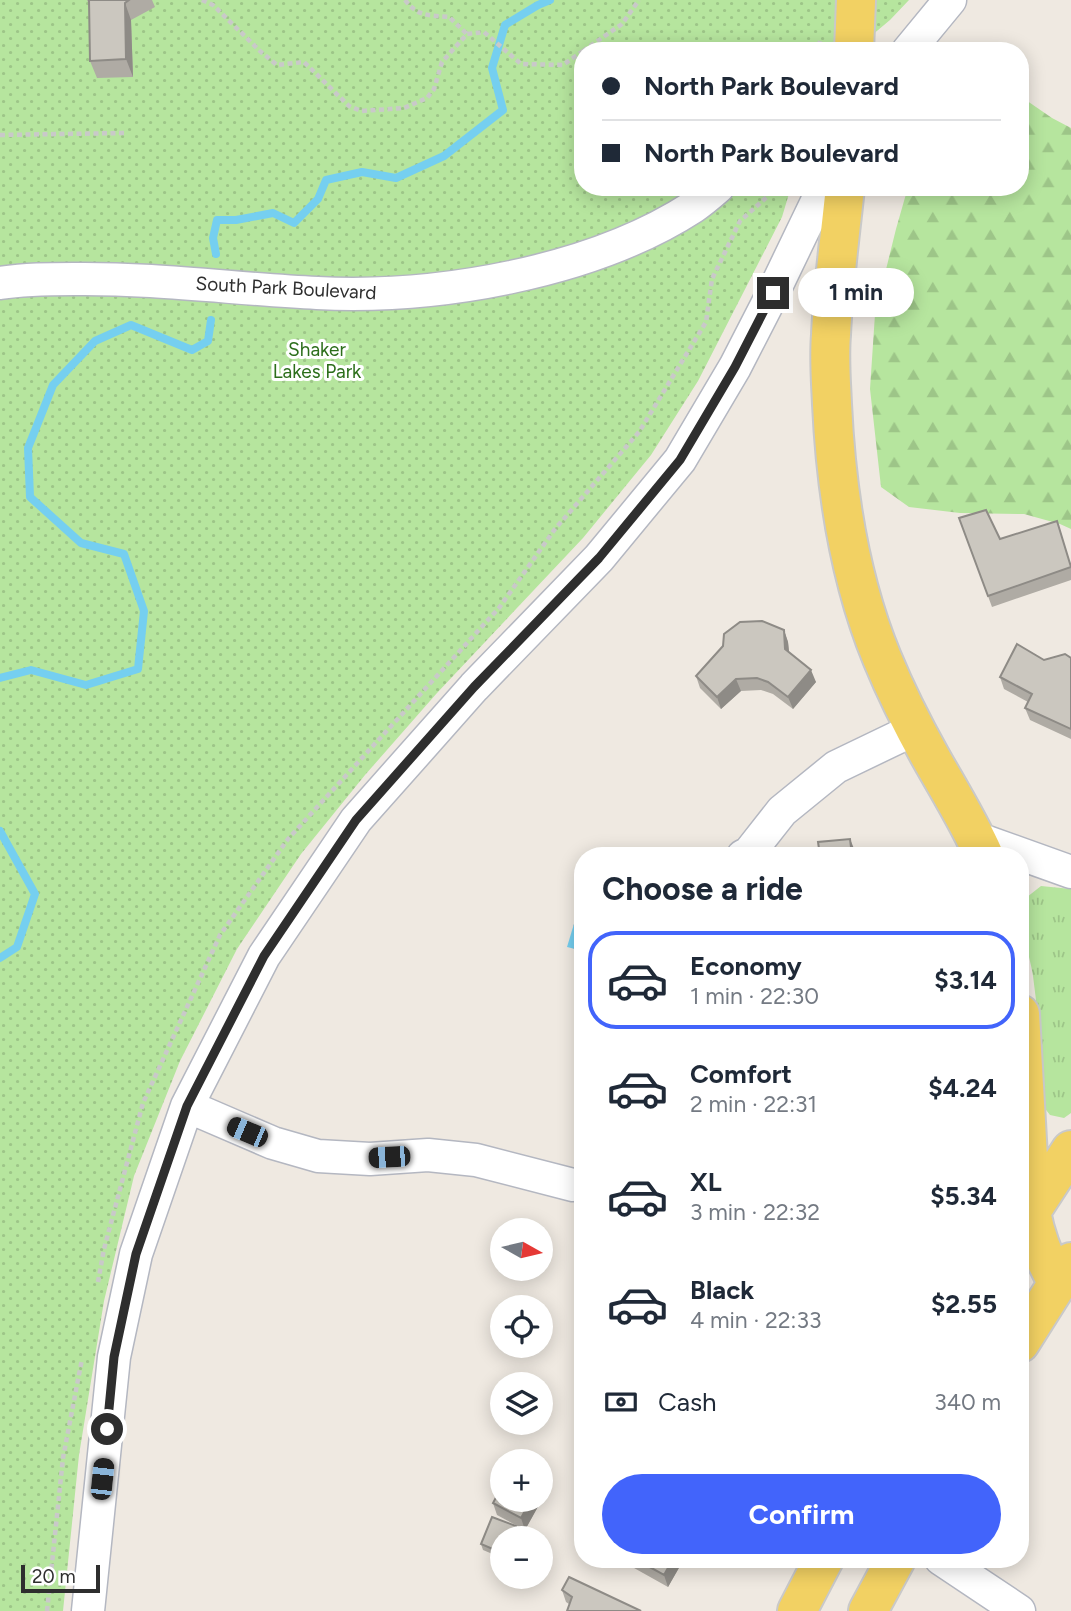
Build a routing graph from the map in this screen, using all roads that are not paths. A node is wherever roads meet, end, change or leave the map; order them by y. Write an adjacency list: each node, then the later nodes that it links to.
1 (856, 0): 3 (main road)
2 (950, 0): 4 (street)
3 (854, 42)
4 (915, 42)
5 (706, 196): 8 (street, South Park Boulevard)
6 (820, 196): 14 (street)
7 (844, 196): 9 (main road)
8 (0, 283)
9 (915, 729): 10 (street); 11 (main road)
10 (754, 847)
11 (980, 847)
12 (1029, 860): 13 (street)
13 (1071, 872)
14 (187, 1106): 16 (street); 24 (street)
15 (1071, 1150): 17 (main road)
16 (573, 1185)
17 (1029, 1215)
18 (1029, 1225): 19 (main road)
19 (1064, 1273): 20 (main road)
20 (1029, 1329)
21 (819, 1568): 25 (main road)
22 (891, 1568): 26 (main road)
23 (954, 1568): 27 (street)
24 (88, 1611)
25 (797, 1611)
26 (868, 1611)
27 (1018, 1611)

